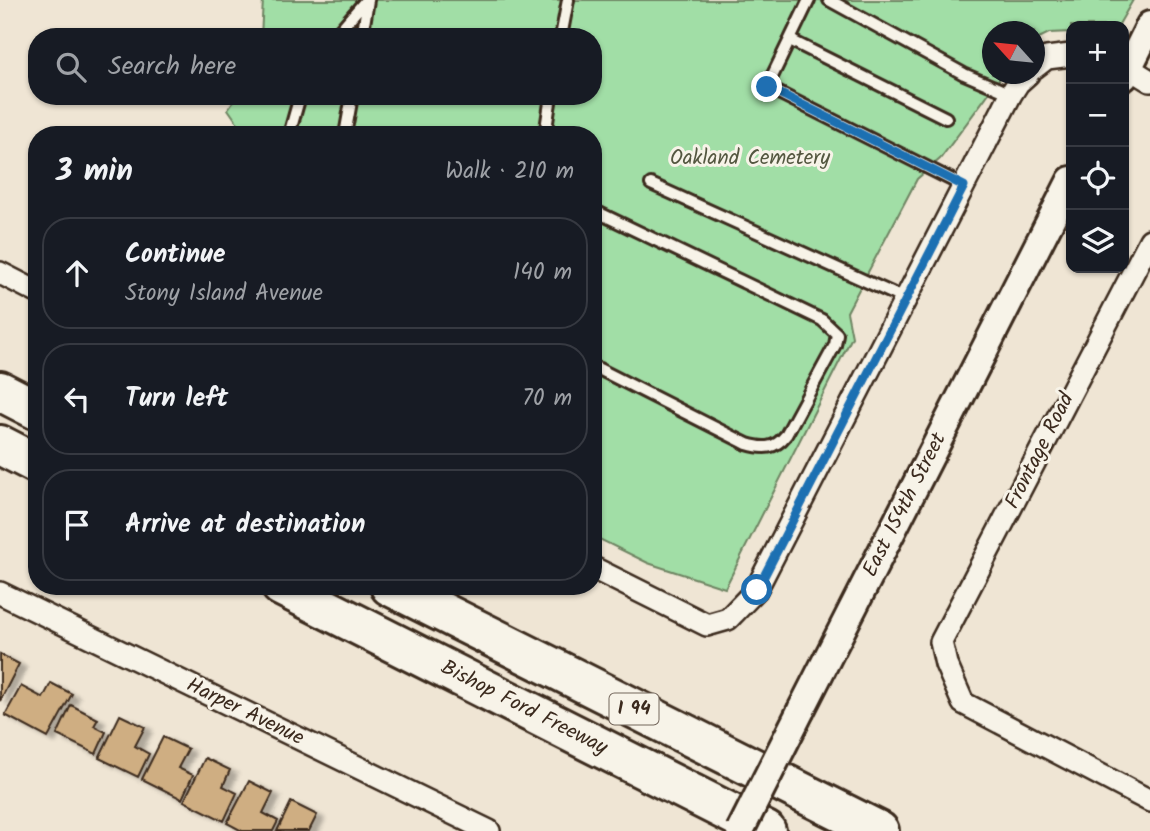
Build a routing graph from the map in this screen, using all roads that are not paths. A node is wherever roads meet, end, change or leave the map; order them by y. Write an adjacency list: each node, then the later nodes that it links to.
1 (367, 0): 6 (lane); 7 (lane)
2 (809, 0): 9 (lane)
3 (829, 0): 14 (lane)
4 (566, 1): 8 (lane)
5 (1150, 25): 12 (street)
6 (342, 28)
7 (363, 28)
8 (562, 28)
9 (790, 40): 18 (lane); 23 (lane)
10 (1066, 56): 11 (street)
11 (1045, 59)
12 (1132, 73)
13 (1016, 84): 14 (street)
14 (1011, 94): 23 (street)
15 (297, 105): 19 (lane)
16 (350, 105): 20 (lane)
17 (550, 105): 21 (lane)
18 (946, 118)
19 (292, 126)
20 (347, 126)
21 (546, 126)
22 (651, 184): 29 (lane)
23 (964, 186): 29 (street)
24 (1066, 190): 41 (street, East 154th Street, bridge)
25 (602, 214): 30 (lane)
26 (1150, 240): 39 (street, Frontage Road)
27 (0, 273): 28 (street)
28 (28, 287)
29 (905, 299): 35 (street)
30 (602, 371)
31 (0, 391): 32 (highway)
32 (28, 405)
33 (1, 446): 34 (highway)
34 (28, 460)
35 (602, 572)
36 (0, 593): 40 (street, Harper Avenue)
37 (299, 595): 42 (highway, Bishop Ford Freeway / I 94)
38 (408, 595): 43 (highway, I 94)
39 (1150, 801)
40 (489, 831)
41 (740, 831)
42 (766, 831)
43 (879, 831)

